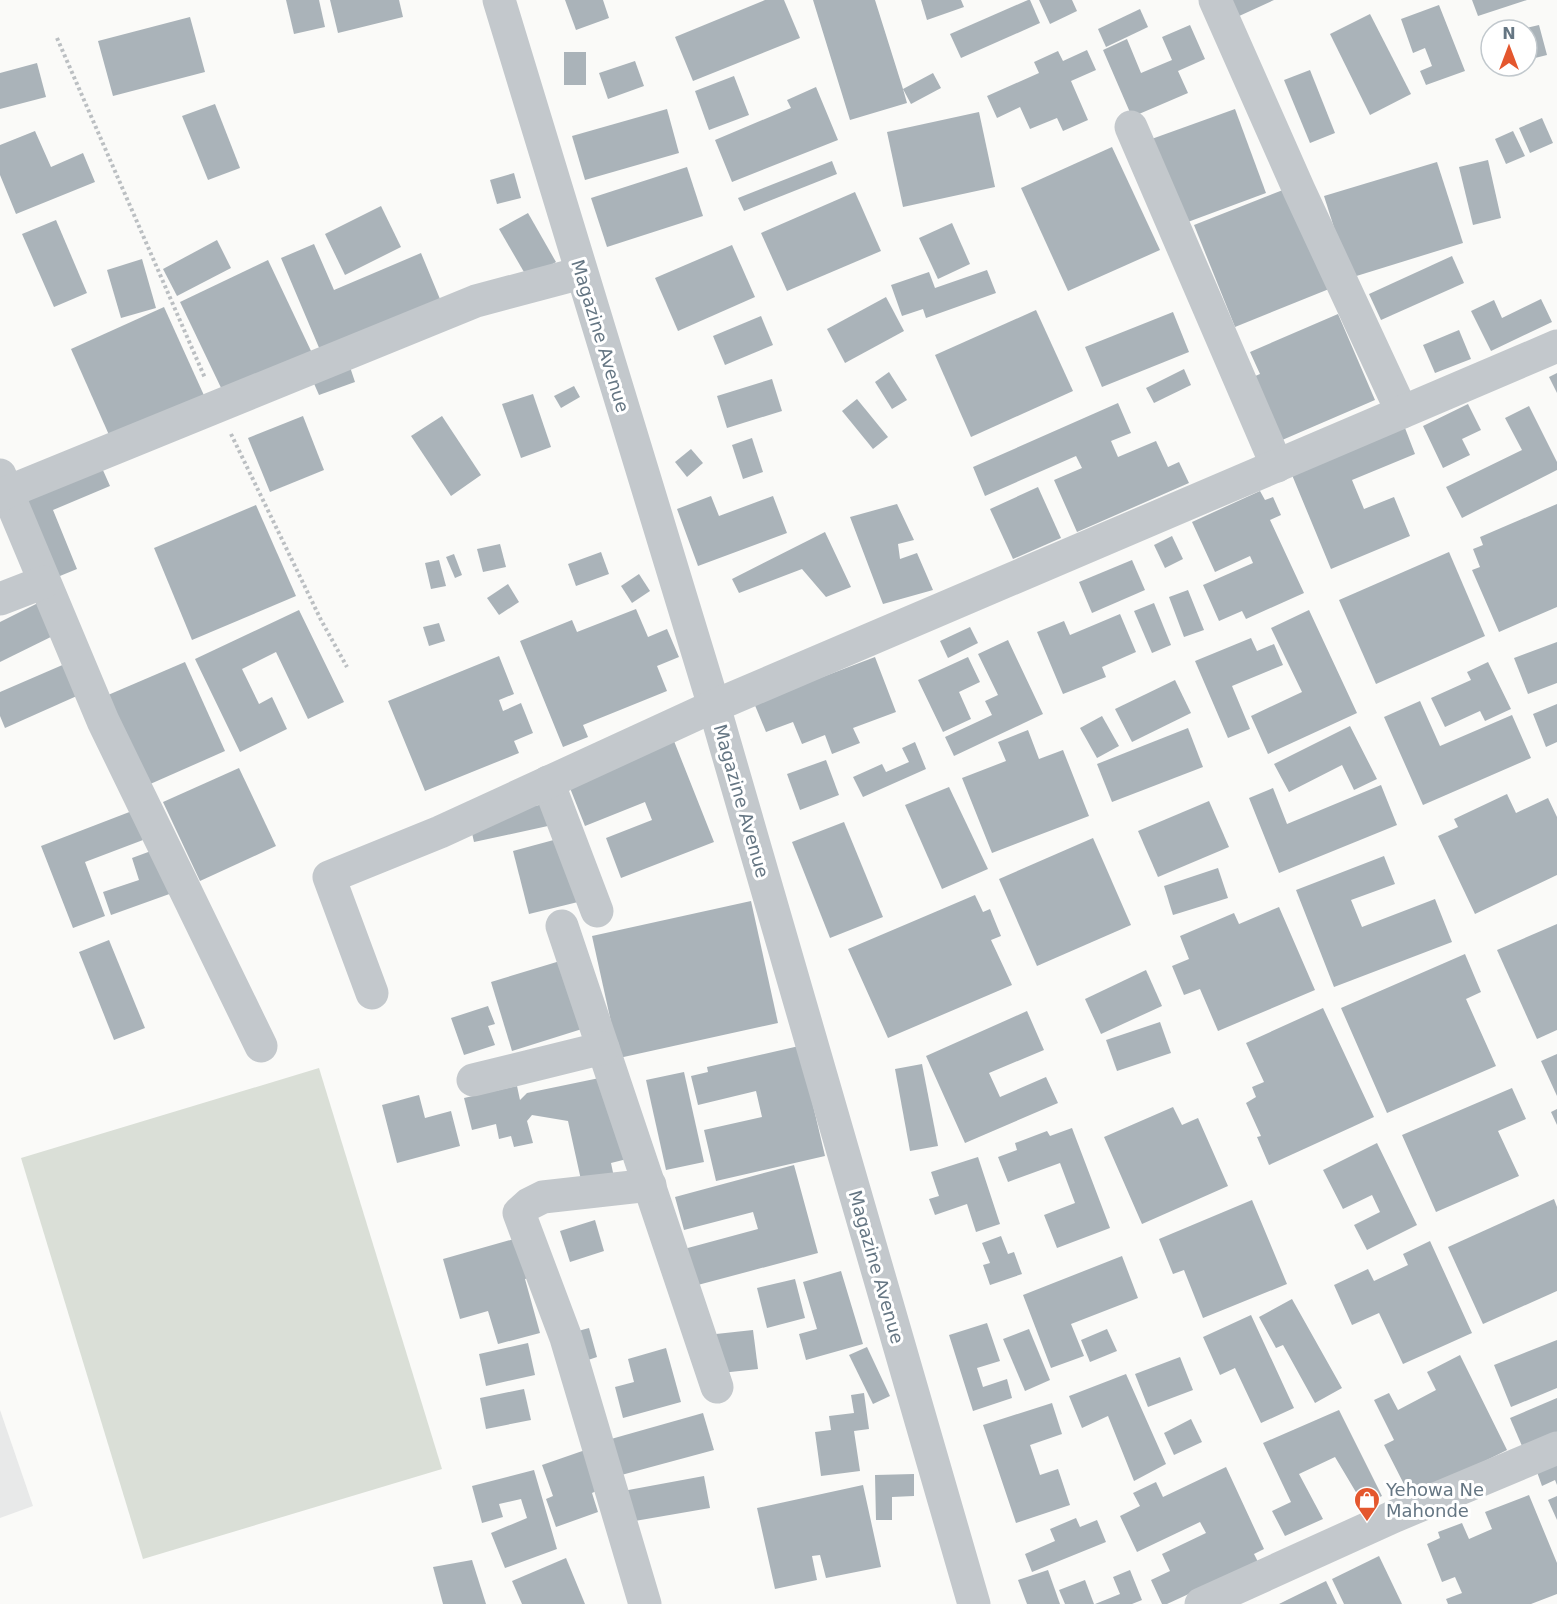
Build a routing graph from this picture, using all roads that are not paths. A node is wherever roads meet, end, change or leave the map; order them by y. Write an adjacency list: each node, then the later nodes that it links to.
1 (499, 0): 4 (street, Magazine Avenue)
2 (1215, 0): 6 (street)
3 (1131, 127): 7 (street)
4 (581, 273): 8 (street); 11 (street, Magazine Avenue)
5 (1557, 346): 6 (street)
6 (1402, 412): 7 (street)
7 (1277, 466): 11 (street)
8 (2, 487): 9 (street)
9 (44, 582): 10 (street); 16 (street)
10 (0, 599)
11 (714, 706): 12 (street); 23 (street, Magazine Avenue)
12 (548, 782): 13 (street); 15 (street)
13 (597, 911)
14 (562, 926): 17 (street)
15 (372, 993)
16 (261, 1046)
17 (603, 1048): 18 (street); 19 (street)
18 (473, 1080)
19 (650, 1185): 20 (street); 22 (street)
20 (717, 1387)
21 (1557, 1448): 24 (street)
22 (645, 1604)
23 (974, 1604)
24 (1201, 1604)

